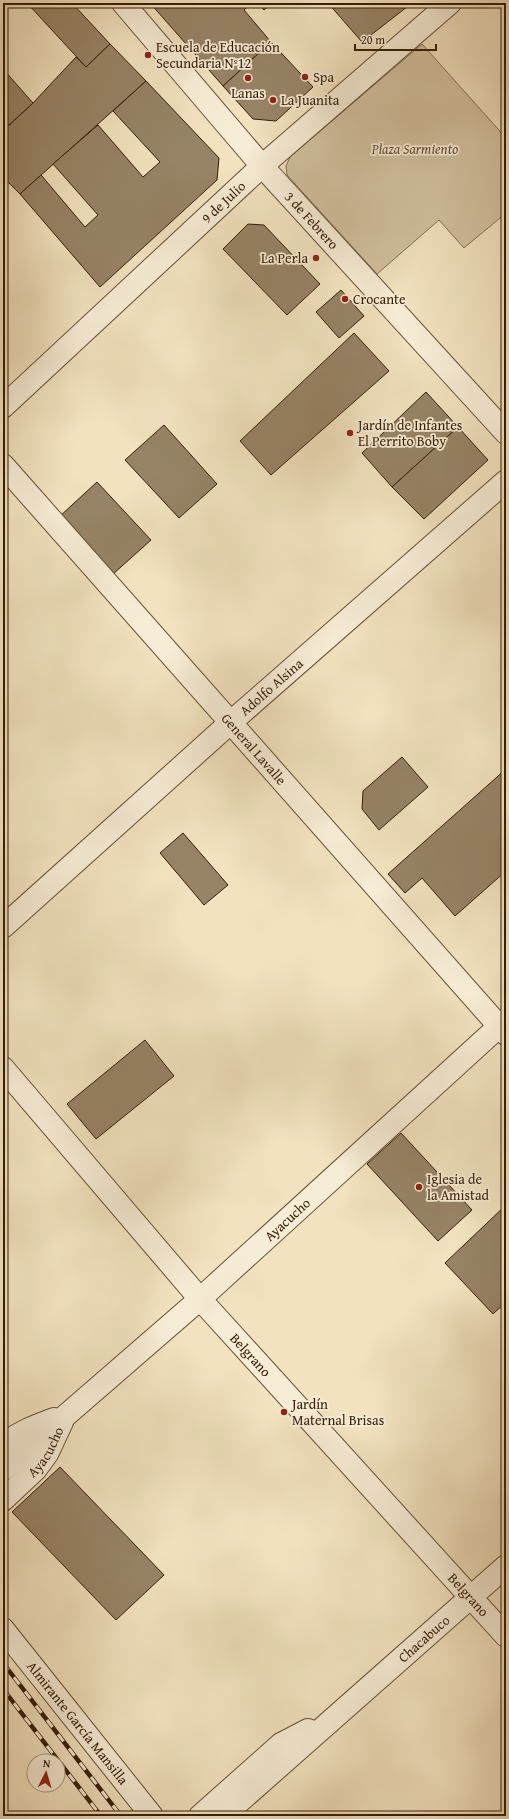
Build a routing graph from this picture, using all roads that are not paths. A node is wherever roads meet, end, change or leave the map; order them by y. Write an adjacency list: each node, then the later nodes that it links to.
1 (123, 3): 3 (street, 3 de Febrero)
2 (450, 3): 3 (street, 9 de Julio)
3 (262, 166): 4 (street, 9 de Julio); 5 (street, 3 de Febrero)
4 (3, 406)
5 (506, 433)
6 (3, 465): 8 (street, General Lavalle)
7 (506, 481): 8 (street, Adolfo Alsina)
8 (230, 723): 9 (street, Adolfo Alsina); 10 (street, General Lavalle)
9 (3, 927)
10 (504, 1026): 12 (street, Ayacucho)
11 (3, 1068): 12 (street, Belgrano)
12 (200, 1299): 13 (street, Ayacucho); 18 (street, Belgrano)
13 (65, 1416): 14 (street, Ayacucho); 15 (street); 16 (street, Ayacucho)
14 (3, 1446)
15 (3, 1470)
16 (3, 1500)
17 (506, 1566): 18 (street, Chacabuco)
18 (471, 1598): 20 (street, Belgrano); 21 (street, Chacabuco)
19 (3, 1629): 22 (street, Almirante García Mansilla)
20 (506, 1636)
21 (342, 1712): 23 (street, Chacabuco); 24 (street, Chacabuco)
22 (152, 1816)
23 (200, 1816)
24 (223, 1816)

